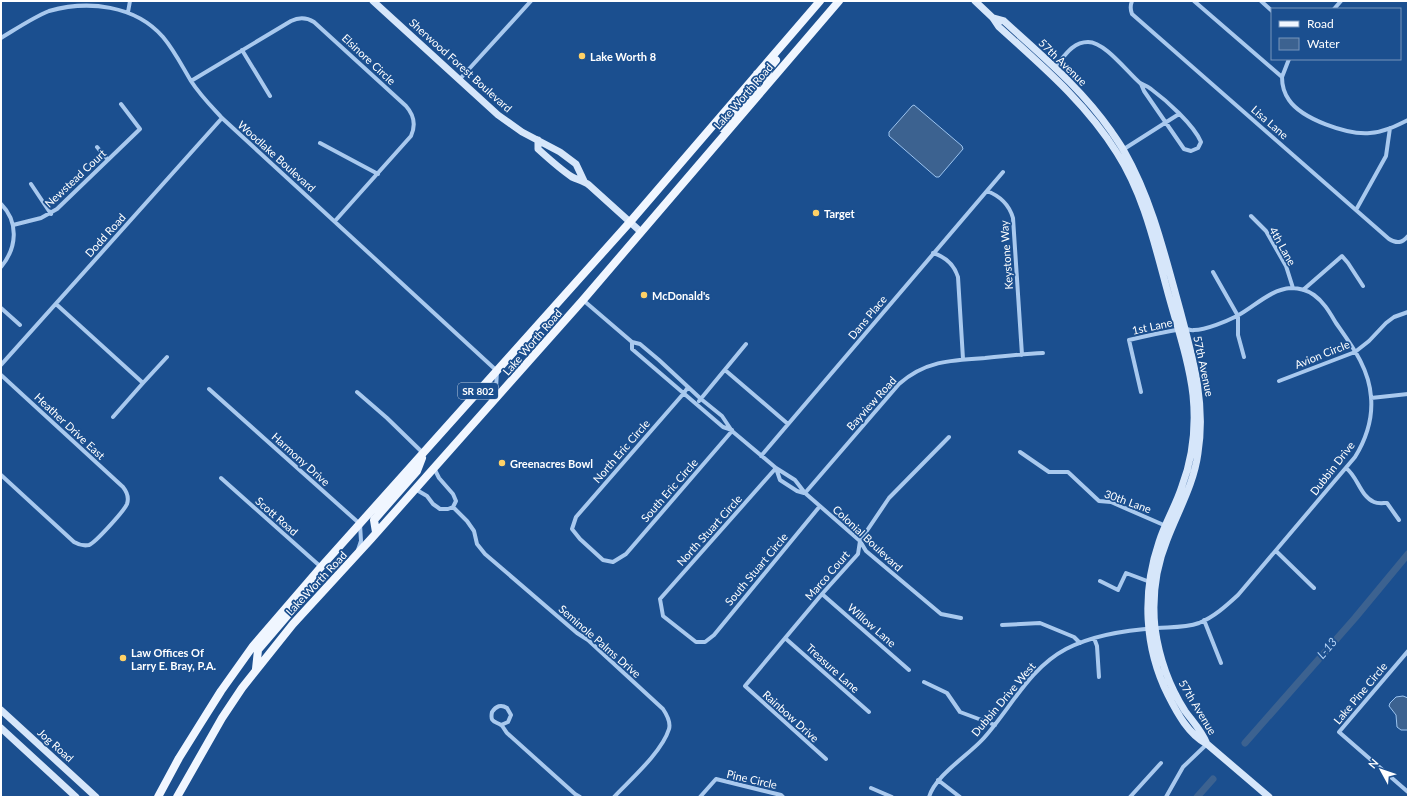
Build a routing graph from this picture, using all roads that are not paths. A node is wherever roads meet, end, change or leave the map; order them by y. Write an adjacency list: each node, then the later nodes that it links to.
1 (130, 1): 11 (street)
2 (373, 1): 20 (street, Sherwood Forest Boulevard)
3 (531, 1): 20 (street)
4 (820, 1): 12 (main road, Lake Worth Road / SR 802)
5 (839, 1): 22 (main road, Lake Worth Road / SR 802)
6 (975, 1): 13 (street, 57th Avenue)
7 (1132, 1): 43 (street, Lisa Lane)
8 (1194, 1): 19 (street)
9 (1261, 1): 10 (street)
10 (1271, 10)
11 (128, 12): 14 (street, Woodlake Boulevard); 21 (street, Woodlake Boulevard)
12 (805, 18): 18 (main road, Lake Worth Road / SR 802); 22 (main road)
13 (993, 18): 17 (street, 57th Avenue); 63 (street, 57th Avenue)
14 (1, 38)
15 (242, 50): 21 (street, Elsinore Circle); 24 (street); 38 (street, Elsinore Circle)
16 (1290, 60): 19 (street)
17 (1055, 67): 23 (street); 34 (street, 57th Avenue)
18 (757, 74): 35 (main road); 47 (main road, Lake Worth Road / SR 802)
19 (1282, 76): 30 (street)
20 (459, 80): 31 (street, Sherwood Forest Boulevard)
21 (192, 81): 27 (street, Woodlake Boulevard)
22 (768, 84): 35 (main road, Lake Worth Road / SR 802)
23 (1141, 84): 26 (street); 29 (street)
24 (270, 96)
25 (120, 104): 36 (street, Newstead Court)
26 (1179, 114): 29 (street); 29 (street)
27 (222, 118): 46 (street, Woodlake Boulevard); 58 (street, Dodd Road)
28 (1408, 120): 30 (street)
29 (1166, 123): 34 (street)
30 (1390, 128): 43 (street)
31 (538, 140): 39 (street, Sherwood Forest Boulevard); 39 (street, Sherwood Forest Boulevard)
32 (320, 143): 38 (street)
33 (97, 147): 36 (street)
34 (1124, 149): 63 (street, 57th Avenue)
35 (711, 150): 49 (main road, Lake Worth Road / SR 802)
36 (108, 160): 44 (street, Newstead Court)
37 (1003, 172): 41 (street)
38 (378, 174): 46 (street, Elsinore Circle)
39 (584, 181): 47 (street, Sherwood Forest Boulevard)
40 (31, 184): 44 (street)
41 (987, 191): 51 (street, Dans Place); 68 (street, Keystone Way)
42 (1, 204): 48 (street)
43 (1356, 210): 50 (street, Lisa Lane)
44 (51, 214): 48 (street, Newstead Court)
45 (1251, 216): 55 (street, 4th Lane)
46 (336, 222): 74 (street, Woodlake Boulevard)
47 (630, 222): 49 (street, Sherwood Forest Boulevard); 74 (main road, Lake Worth Road / SR 802)
48 (13, 225): 52 (street)
49 (641, 232): 57 (main road, Lake Worth Road / SR 802)
50 (1408, 236)
51 (933, 253): 71 (street); 89 (street, Dans Place)
52 (1, 267)
53 (1213, 272): 61 (street)
54 (1363, 286): 56 (street)
55 (1292, 288): 56 (street, Dubbin Drive); 61 (street, Dubbin Drive)
56 (1303, 290): 66 (street, Dubbin Drive)
57 (583, 300): 64 (street); 87 (main road, Lake Worth Road / SR 802)
58 (56, 304): 72 (street, Dodd Road); 77 (street)
59 (1, 308): 62 (street)
60 (1408, 312): 66 (street, Avion Circle)
61 (1238, 316): 63 (street, Dubbin Drive); 70 (street)
62 (20, 325)
63 (1181, 329): 81 (street, 1st Lane); 106 (street, 57th Avenue)
64 (632, 342): 78 (street); 82 (street)
65 (746, 344): 73 (street)
66 (1355, 352): 76 (street, Avion Circle); 84 (street, Dubbin Drive)
67 (1043, 353): 68 (street, Bayview Road)
68 (1022, 354): 71 (street, Bayview Road)
69 (167, 357): 77 (street)
70 (1244, 357)
71 (963, 359): 101 (street, Bayview Road)
72 (1, 365)
73 (725, 370): 85 (street); 89 (street)
74 (497, 371): 87 (street); 93 (main road, Lake Worth Road / SR 802)
75 (1, 376): 98 (street, Heather Drive East)
76 (1279, 381)
77 (143, 383): 88 (street)
78 (688, 387): 82 (street, North Eric Circle); 85 (street)
79 (208, 389): 105 (street, Harmony Drive)
80 (357, 392): 93 (street)
81 (1141, 392)
82 (684, 394): 86 (street); 111 (street, North Eric Circle)
83 (1408, 394): 84 (street)
84 (1371, 398): 97 (street, Dubbin Drive)
85 (701, 399): 86 (street); 90 (street)
86 (697, 404): 90 (street)
87 (488, 408): 95 (main road, Lake Worth Road / SR 802)
88 (113, 417)
89 (788, 424): 94 (street, Dans Place)
90 (732, 431): 94 (street, Colonial Boulevard); 111 (street, South Eric Circle)
91 (949, 437): 108 (street, Marco Court)
92 (1020, 452): 106 (street, 30th Lane)
93 (424, 454): 105 (main road, Lake Worth Road / SR 802); 107 (main road)
94 (761, 456): 96 (street, Colonial Boulevard)
95 (434, 468): 100 (main road, Lake Worth Road / SR 802); 103 (street)
96 (776, 468): 101 (street, Colonial Boulevard); 101 (street, Colonial Boulevard); 123 (street, North Stuart Circle)
97 (1346, 468): 104 (street); 109 (street, Dubbin Drive)
98 (1, 475)
99 (221, 478): 112 (street, Scott Road)
100 (415, 489): 103 (street); 107 (main road, Lake Worth Road / SR 802)
101 (805, 493): 102 (street, Colonial Boulevard)
102 (820, 506): 108 (street, Colonial Boulevard); 123 (street, South Stuart Circle)
103 (453, 507): 148 (street, Seminole Palms Drive)
104 (1399, 520)
105 (360, 524): 110 (street); 112 (main road, Lake Worth Road / SR 802)
106 (1169, 527): 114 (street, 57th Avenue)
107 (376, 532): 110 (main road, Lake Worth Road / SR 802)
108 (860, 541): 116 (street, Marco Court); 117 (street, Colonial Boulevard)
109 (1276, 551): 115 (street); 118 (street, Dubbin Drive)
110 (358, 553): 127 (main road, Lake Worth Road / SR 802)
111 (618, 559)
112 (321, 567): 127 (main road); 145 (main road, Lake Worth Road / SR 802)
113 (1100, 581): 114 (street)
114 (1153, 583): 120 (street, 57th Avenue)
115 (1314, 588)
116 (822, 594): 121 (street, Marco Court); 128 (street, Willow Lane)
117 (961, 618)
118 (1204, 620): 120 (street, Dubbin Drive); 126 (street)
119 (1002, 625): 124 (street)
120 (1152, 628): 122 (street, Dubbin Drive West); 137 (street, 57th Avenue)
121 (785, 638): 131 (street, Marco Court); 133 (street, Treasure Lane)
122 (1094, 638): 124 (street, Dubbin Drive West); 129 (street)
123 (704, 642)
124 (1080, 643): 135 (street, Dubbin Drive West)
125 (1408, 651): 142 (street, Lake Pine Circle)
126 (1222, 663)
127 (256, 669): 146 (main road, Lake Worth Road / SR 802)
128 (909, 670)
129 (1099, 677)
130 (924, 682): 135 (street)
131 (745, 686): 138 (street, Rainbow Drive)
132 (1, 710): 144 (street, Jog Road)
133 (869, 712)
134 (501, 725): 134 (street); 147 (street)
135 (995, 725): 140 (street, Dubbin Drive West)
136 (1, 728): 143 (street)
137 (1207, 744): 155 (street); 156 (street)
138 (826, 759)
139 (1161, 764): 154 (street)
140 (938, 780): 152 (street, Dubbin Drive West); 153 (street)
141 (871, 788): 151 (street)
142 (1408, 792)
143 (76, 797)
144 (96, 797)
145 (158, 797)
146 (177, 797)
147 (580, 797)
148 (614, 797)
149 (700, 797): 150 (street, Pine Circle)
150 (783, 797)
151 (892, 797)
152 (929, 797)
153 (960, 797)
154 (1130, 797)
155 (1166, 797)
156 (1269, 797)

